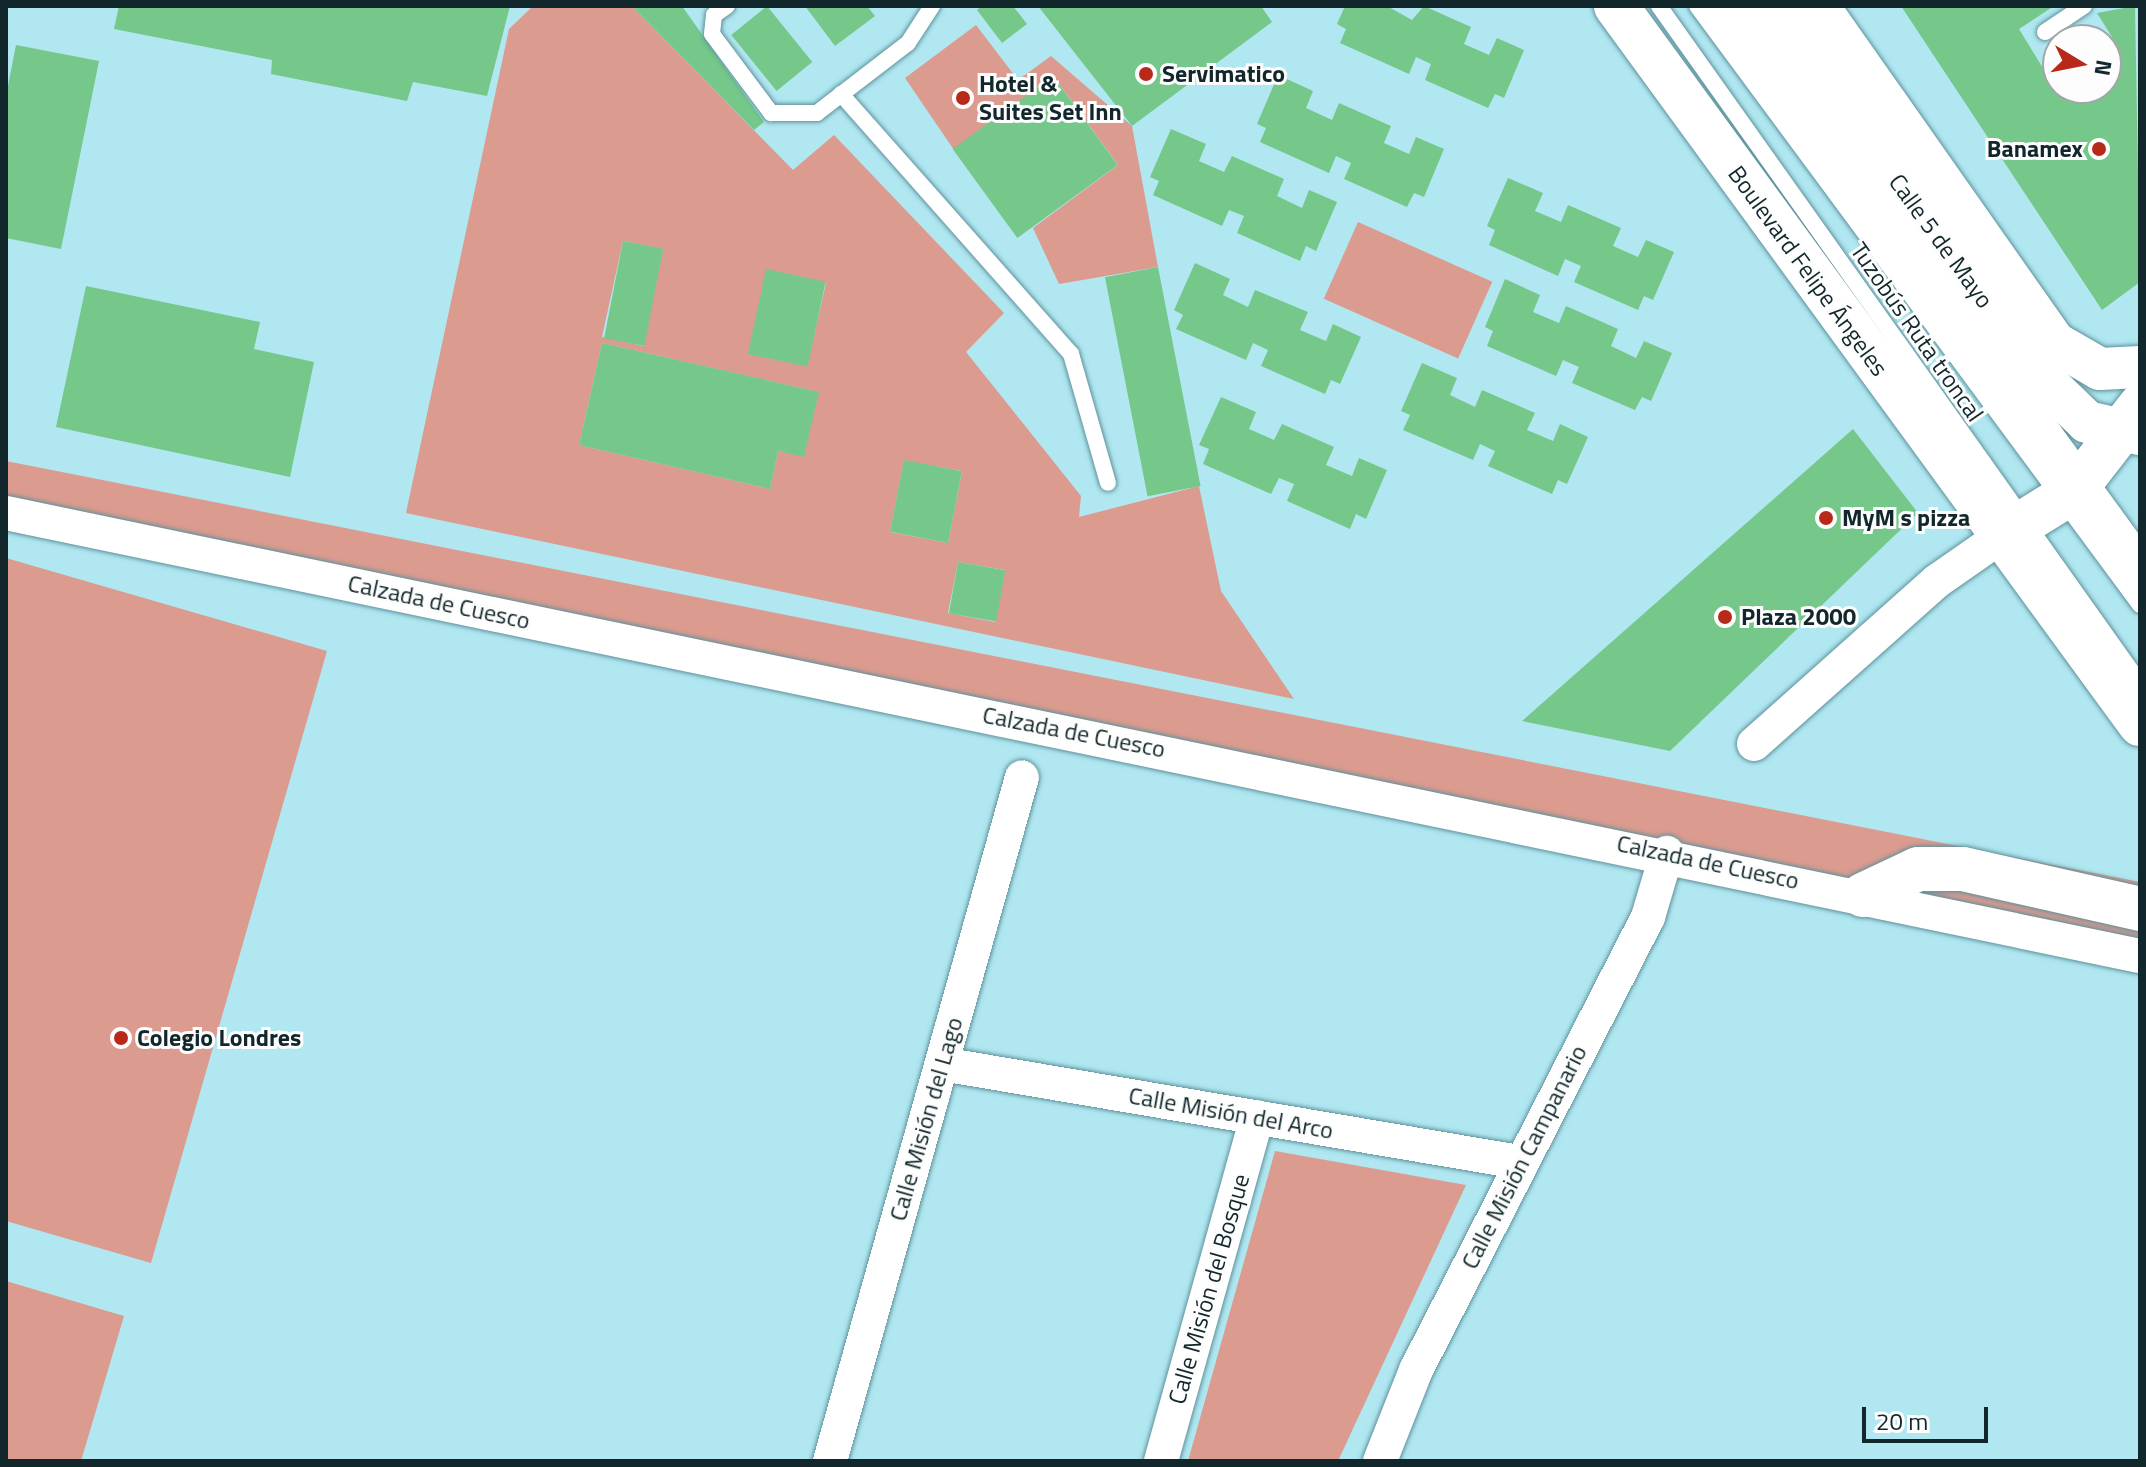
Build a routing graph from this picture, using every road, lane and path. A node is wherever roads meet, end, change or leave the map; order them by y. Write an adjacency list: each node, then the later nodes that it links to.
1 (727, 6): 11 (lane)
2 (932, 6): 11 (lane)
3 (1616, 6): 15 (main road, Boulevard Felipe Ángeles)
4 (1659, 6): 15 (lane, Tuzobús Ruta troncal)
5 (1697, 6): 15 (lane, Tuzobús Ruta troncal)
6 (1727, 6): 15 (main road)
7 (1773, 6): 13 (street, Calle 5 de Mayo)
8 (1818, 6): 12 (street, Calle 5 de Mayo)
9 (2084, 6): 10 (lane)
10 (2057, 24)
11 (841, 94): 14 (lane)
12 (2140, 367)
13 (2133, 424): 15 (main road)
14 (1108, 483)
15 (2038, 512): 17 (main road); 18 (lane, Tuzobús Ruta troncal); 19 (lane, Tuzobús Ruta troncal); 20 (main road); 21 (street)
16 (6, 513): 23 (street, Calzada de Cuesco)
17 (2140, 573)
18 (2140, 605)
19 (2140, 683)
20 (2140, 724)
21 (1754, 744)
22 (1022, 777): 27 (street, Calle Misión del Lago)
23 (1667, 853): 24 (street, Calzada de Cuesco); 29 (street, Calle Misión Campanario)
24 (1863, 895): 25 (main road); 26 (street, Calzada de Cuesco)
25 (2140, 909)
26 (2140, 956)
27 (942, 1064): 28 (street, Calle Misión del Arco); 30 (street, Calle Misión del Lago)
28 (1257, 1117): 29 (street, Calle Misión del Arco); 31 (street, Calle Misión del Bosque)
29 (1519, 1162): 32 (street, Calle Misión Campanario)
30 (830, 1461)
31 (1161, 1461)
32 (1380, 1461)

